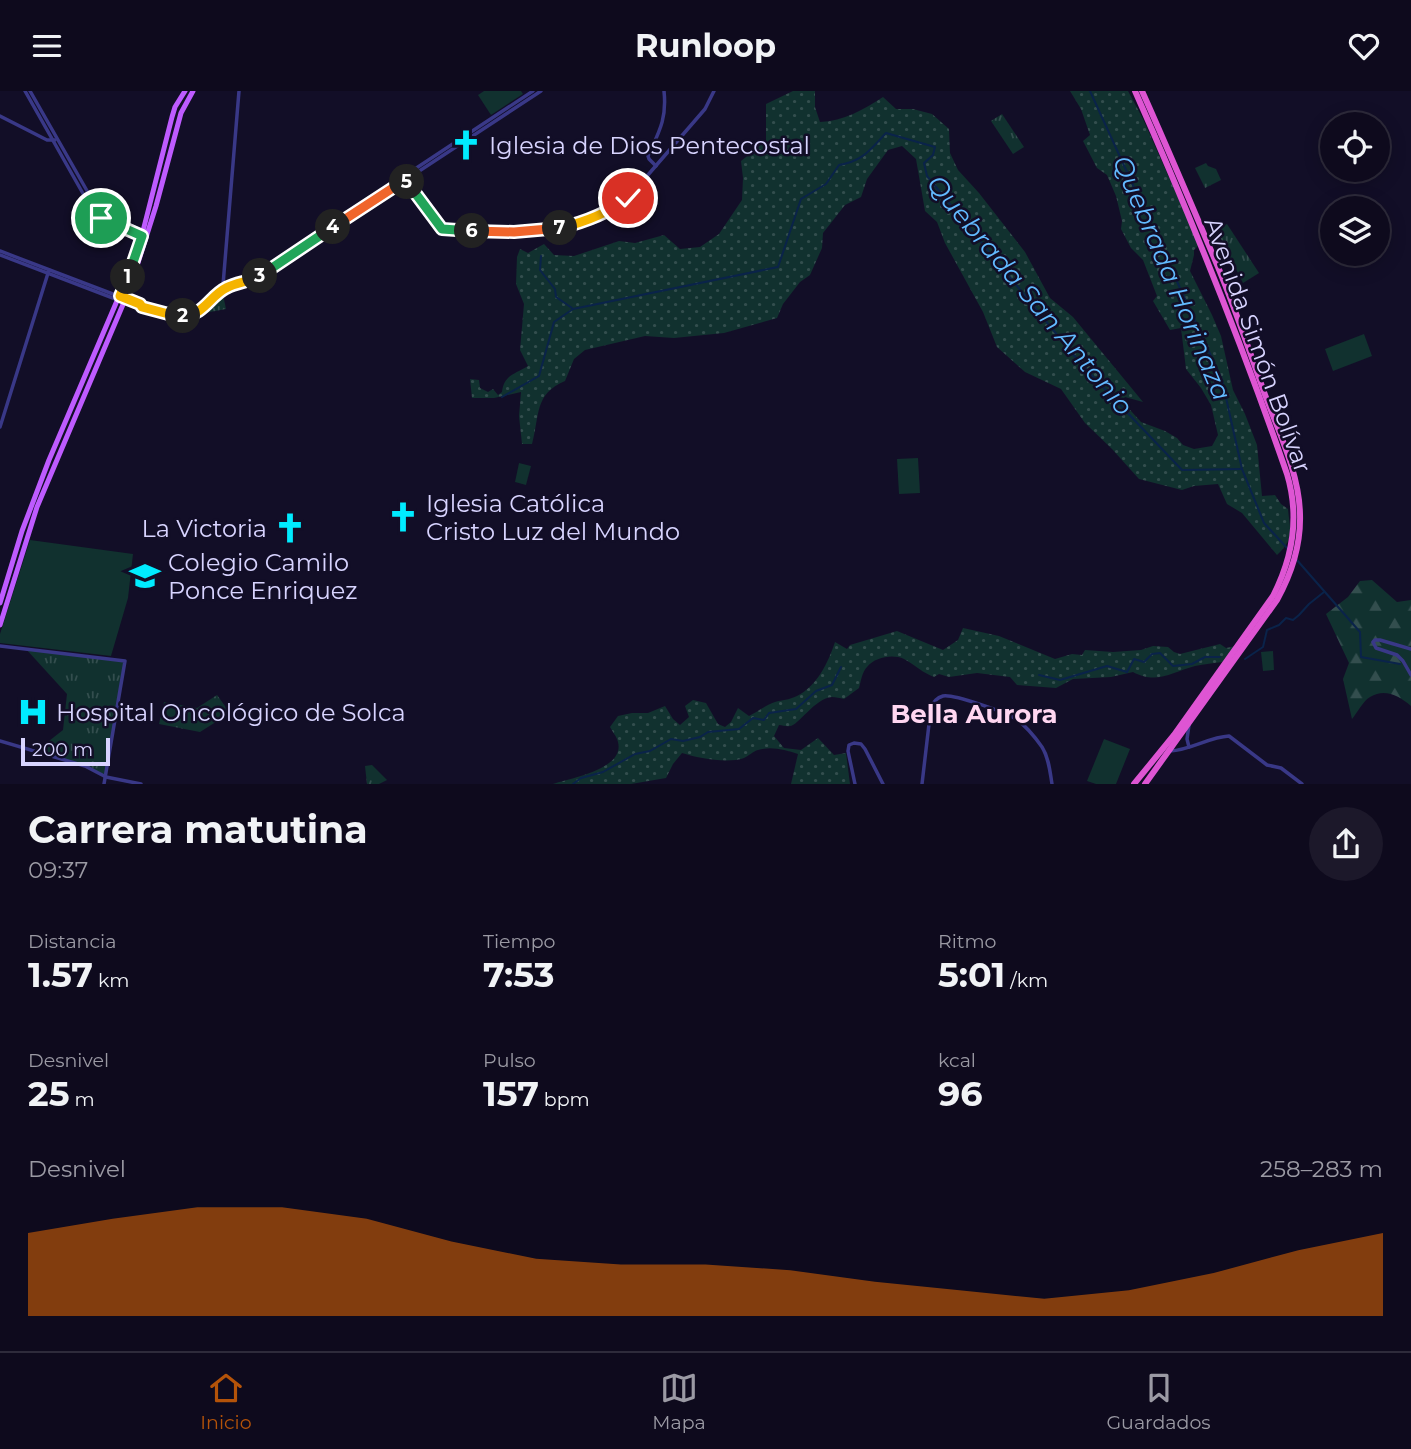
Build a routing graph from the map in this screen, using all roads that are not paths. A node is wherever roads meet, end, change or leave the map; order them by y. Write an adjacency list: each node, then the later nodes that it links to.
1 (28, 91): 12 (street)
2 (185, 91): 15 (main road)
3 (193, 91): 15 (main road)
4 (239, 91): 19 (street)
5 (533, 91): 14 (street)
6 (541, 91): 14 (street)
7 (664, 91): 13 (street)
8 (714, 91): 13 (street)
9 (1135, 91): 22 (highway, Avenida Simón Bolívar)
10 (1142, 91): 22 (highway, Avenida Simón Bolívar)
11 (0, 116): 12 (street)
12 (56, 140): 16 (street)
13 (656, 166): 14 (street)
14 (404, 178): 19 (street)
15 (153, 205): 16 (main road); 20 (main road)
16 (143, 233): 20 (main road)
17 (0, 253): 18 (street)
18 (48, 272): 20 (street); 21 (street)
19 (223, 288): 20 (street)
20 (122, 299): 23 (main road); 24 (main road)
21 (0, 427)
22 (1292, 555): 28 (highway, Avenida Simón Bolívar); 39 (highway, Avenida Simón Bolívar)
23 (0, 603)
24 (0, 625)
25 (0, 646): 32 (street)
26 (1411, 649): 27 (street)
27 (1411, 675)
28 (1189, 725): 30 (street); 31 (highway, Avenida Simón Bolívar)
29 (0, 741): 32 (street)
30 (1189, 747): 31 (street); 41 (street)
31 (1170, 751): 40 (highway, Avenida Simón Bolívar)
32 (106, 777): 33 (street); 34 (street)
33 (104, 784)
34 (141, 784)
35 (855, 784): 36 (street)
36 (883, 784)
37 (922, 784): 38 (street)
38 (1052, 784)
39 (1135, 784)
40 (1145, 784)
41 (1302, 784)

